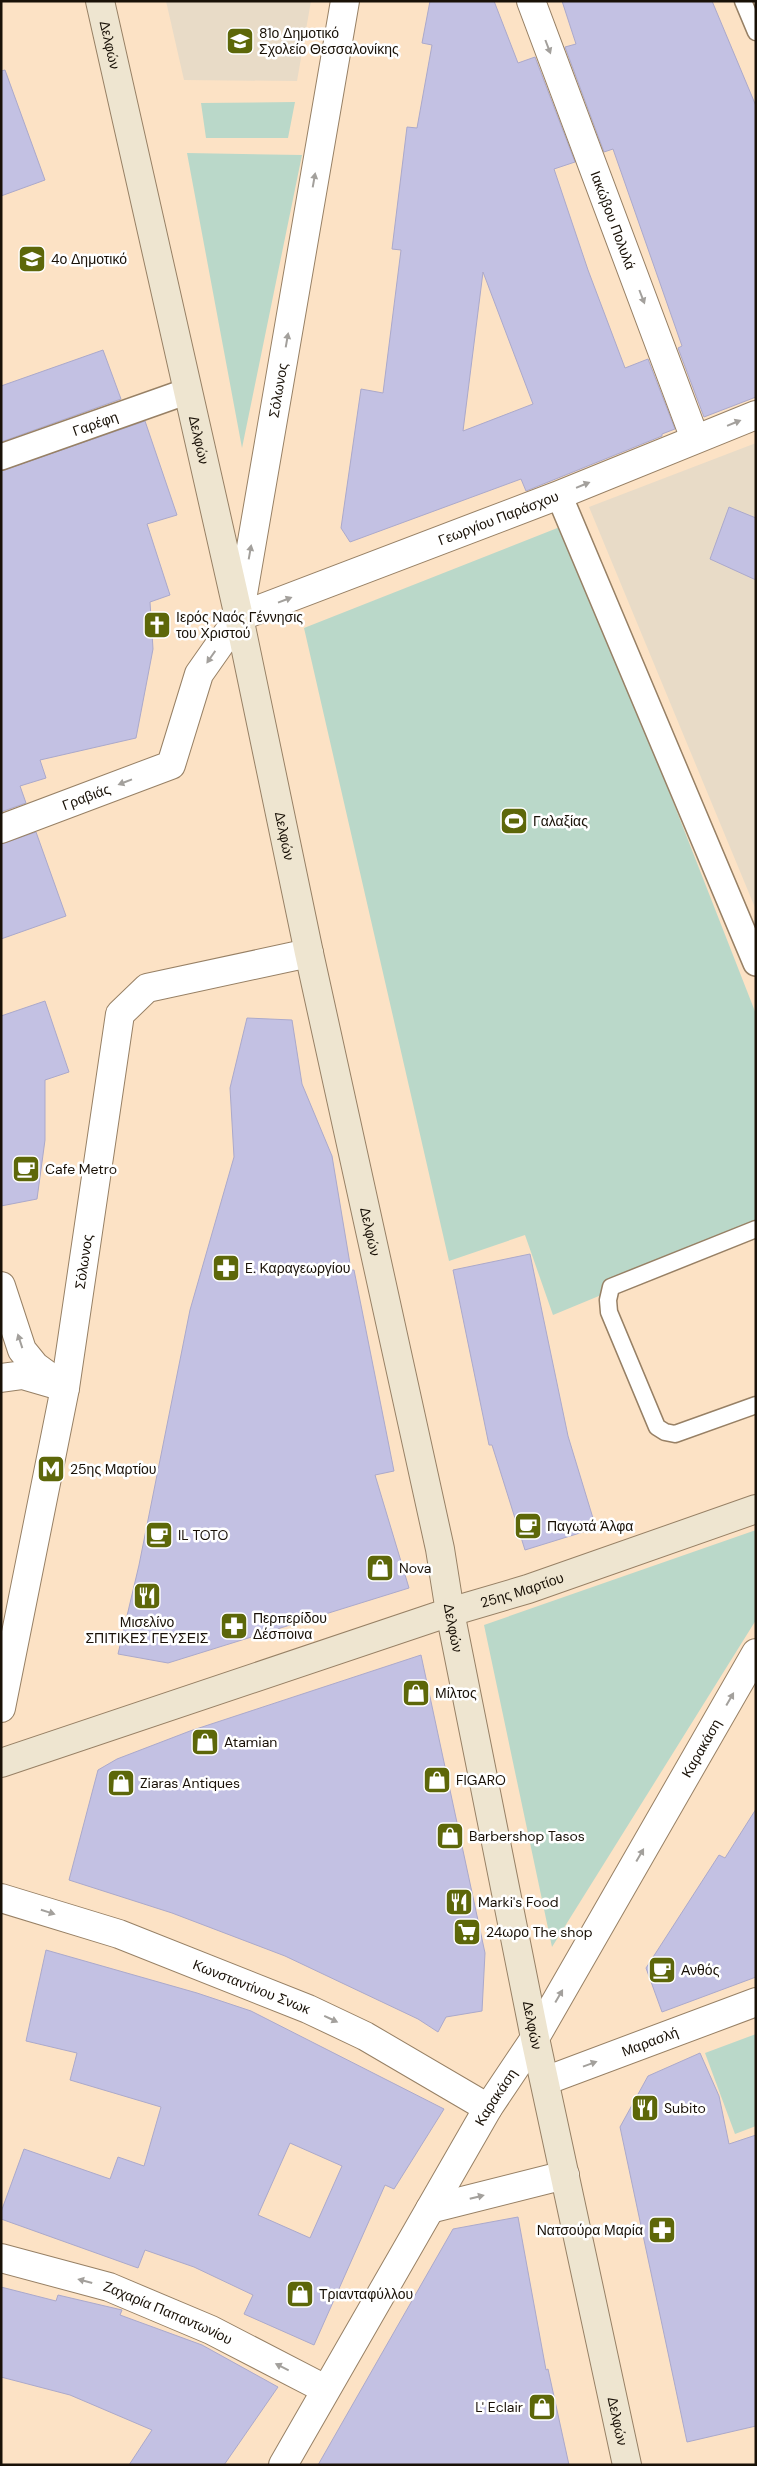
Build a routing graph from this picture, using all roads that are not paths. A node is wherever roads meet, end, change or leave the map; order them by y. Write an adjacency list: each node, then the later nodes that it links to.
1 (100, 1): 6 (main road, Δελφών)
2 (345, 1): 11 (street, Σόλωνος, one-way to 2)
3 (531, 1): 8 (street, Ιακώβου Πολυλά, one-way to 8)
4 (743, 1): 5 (lane)
5 (756, 32)
6 (188, 391): 9 (street, Γαρέφη); 11 (main road, Δελφών)
7 (756, 415): 8 (street, Γεωργίου Παράσχου, one-way to 7)
8 (695, 439): 10 (street, Γεωργίου Παράσχου, one-way to 8)
9 (1, 458)
10 (559, 495): 11 (street, Γεωργίου Παράσχου, one-way to 10); 15 (street)
11 (239, 617): 12 (street, Σόλωνος, one-way to 12); 14 (main road, Δελφών)
12 (171, 765): 13 (street, Γραβιάς, one-way to 13)
13 (1, 829)
14 (309, 953): 19 (street, Σόλωνος); 22 (main road, Δελφών)
15 (756, 963)
16 (756, 1228): 20 (lane)
17 (1, 1286): 19 (street, one-way to 17)
18 (1, 1378): 19 (street)
19 (65, 1388): 24 (street, Σόλωνος)
20 (756, 1405)
21 (756, 1509): 22 (main road, 25ης Μαρτίου)
22 (450, 1612): 25 (main road, 25ης Μαρτίου); 28 (main road, Δελφών)
23 (756, 1653): 28 (street, Καρακάση, one-way to 23)
24 (1, 1708)
25 (1, 1763)
26 (1, 1898): 30 (street, Κωνσταντίνου Σνωκ, one-way to 30)
27 (756, 2002): 29 (street, Μαρασλή, one-way to 27)
28 (535, 2038): 29 (main road, Δελφών); 30 (street, Καρακάση)
29 (545, 2081): 31 (main road, Δελφών)
30 (488, 2108): 32 (street, Καρακάση)
31 (565, 2175): 32 (street, one-way to 31); 36 (main road, Δελφών)
32 (430, 2209): 34 (street, Καρακάση)
33 (1, 2258): 34 (street, Ζαχαρία Παπαντωνίου, one-way to 33)
34 (325, 2389): 35 (street, Καρακάση)
35 (283, 2465)
36 (627, 2465)

